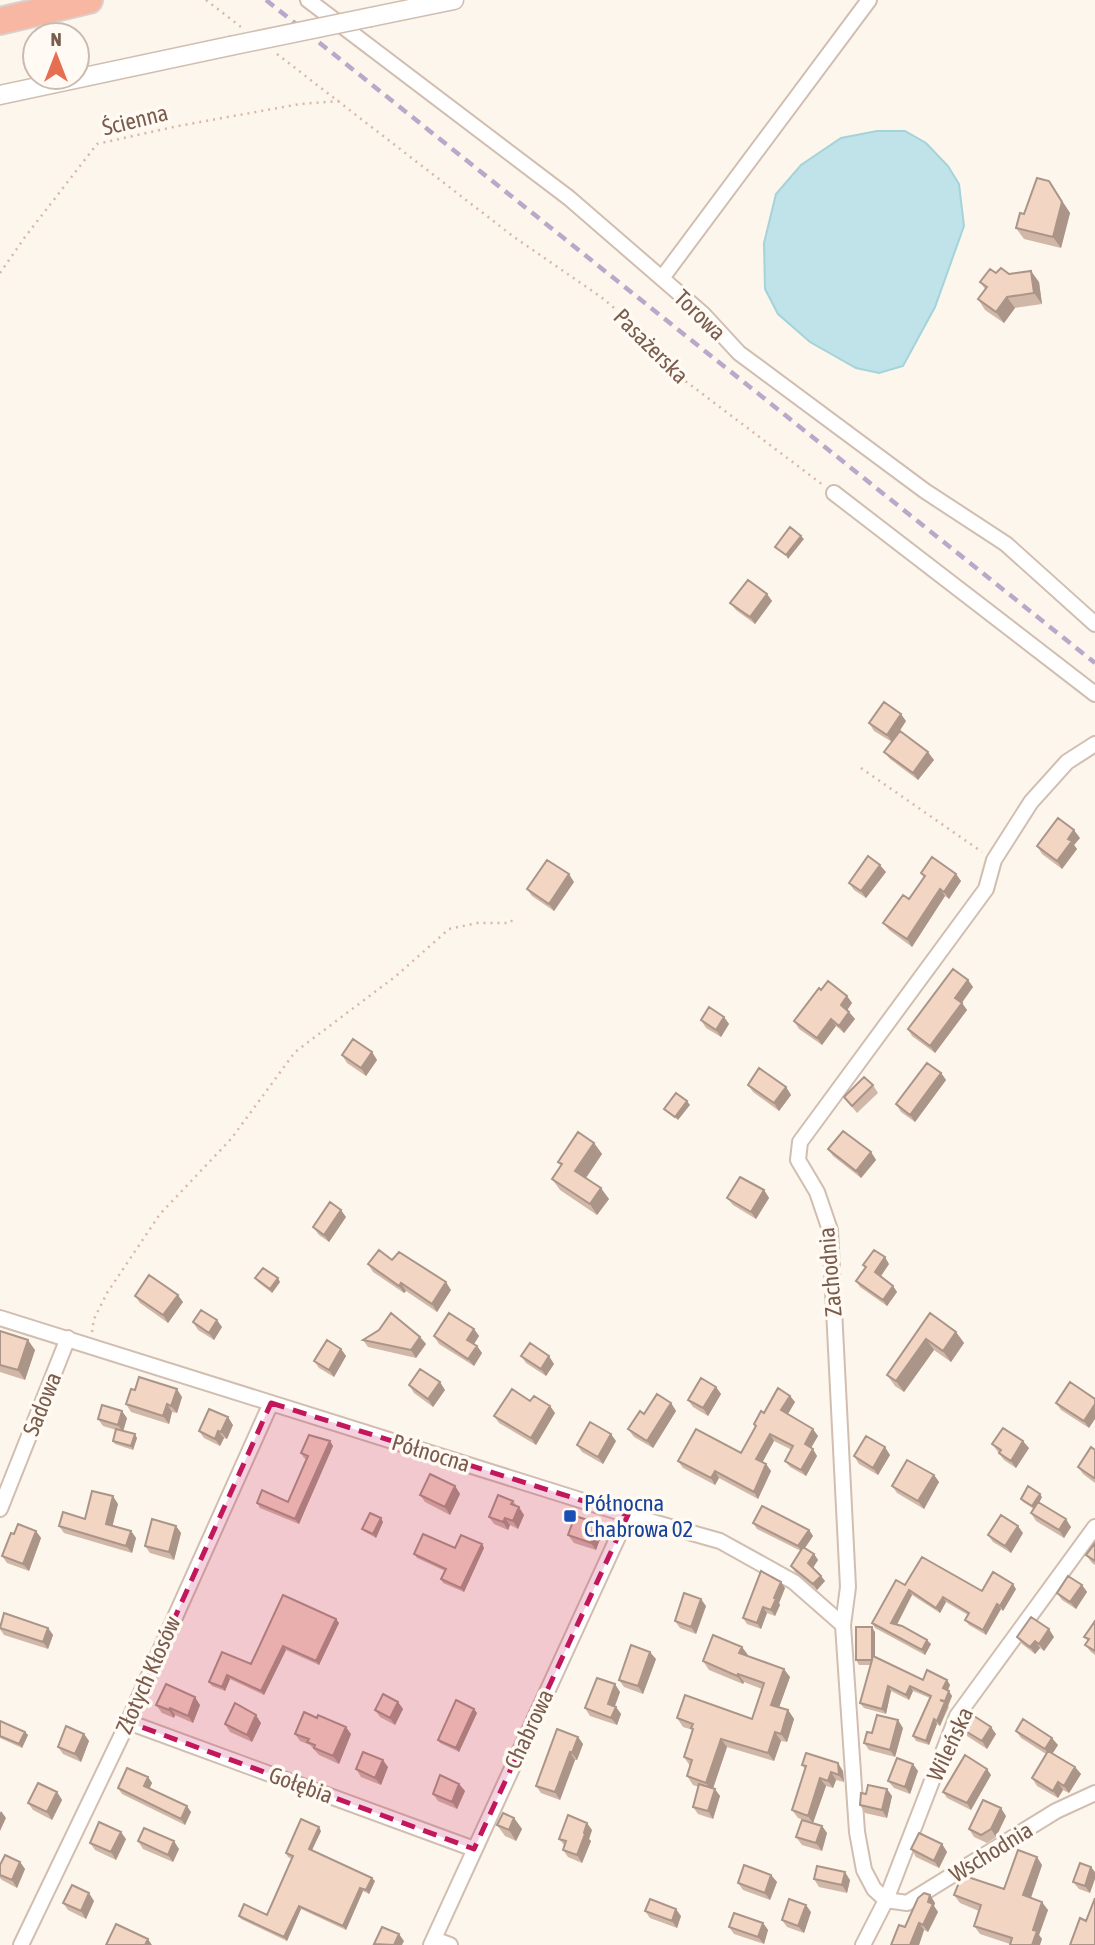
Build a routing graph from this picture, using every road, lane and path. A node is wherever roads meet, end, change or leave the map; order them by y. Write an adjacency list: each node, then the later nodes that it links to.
1 (89, 0): 6 (highway)
2 (206, 0): 7 (path)
3 (308, 0): 12 (street, Torowa)
4 (454, 0): 9 (street, bridge)
5 (869, 0): 12 (street)
6 (0, 21)
7 (244, 30)
8 (276, 54): 10 (path, Pasażerska)
9 (0, 95)
10 (339, 101): 11 (path, Ścienna); 13 (path, Pasażerska)
11 (0, 274)
12 (662, 278): 14 (street, Torowa)
13 (834, 493): 15 (street)
14 (1095, 624)
15 (1095, 694)
16 (1095, 744): 18 (street, Zachodnia)
17 (861, 768): 18 (path)
18 (994, 860): 27 (street, Zachodnia)
19 (514, 918): 22 (path)
20 (0, 1318): 21 (street, Północna)
21 (68, 1338): 22 (street, Północna); 24 (street, Sadowa)
22 (91, 1346): 23 (street, Północna)
23 (271, 1403): 25 (street, Północna); 28 (street, Złotych Kłosów)
24 (0, 1509)
25 (628, 1514): 27 (street, Północna); 30 (street, Chabrowa)
26 (1095, 1527): 31 (street, Wileńska)
27 (843, 1625): 31 (street, Zachodnia)
28 (128, 1722): 30 (street, Gołębia); 33 (street, Złotych Kłosów)
29 (1095, 1793): 31 (street, Wschodnia)
30 (474, 1849): 32 (street, Chabrowa)
31 (886, 1900): 35 (street, Wileńska)
32 (433, 1942): 34 (street)
33 (21, 1945)
34 (450, 1945)
35 (863, 1945)

